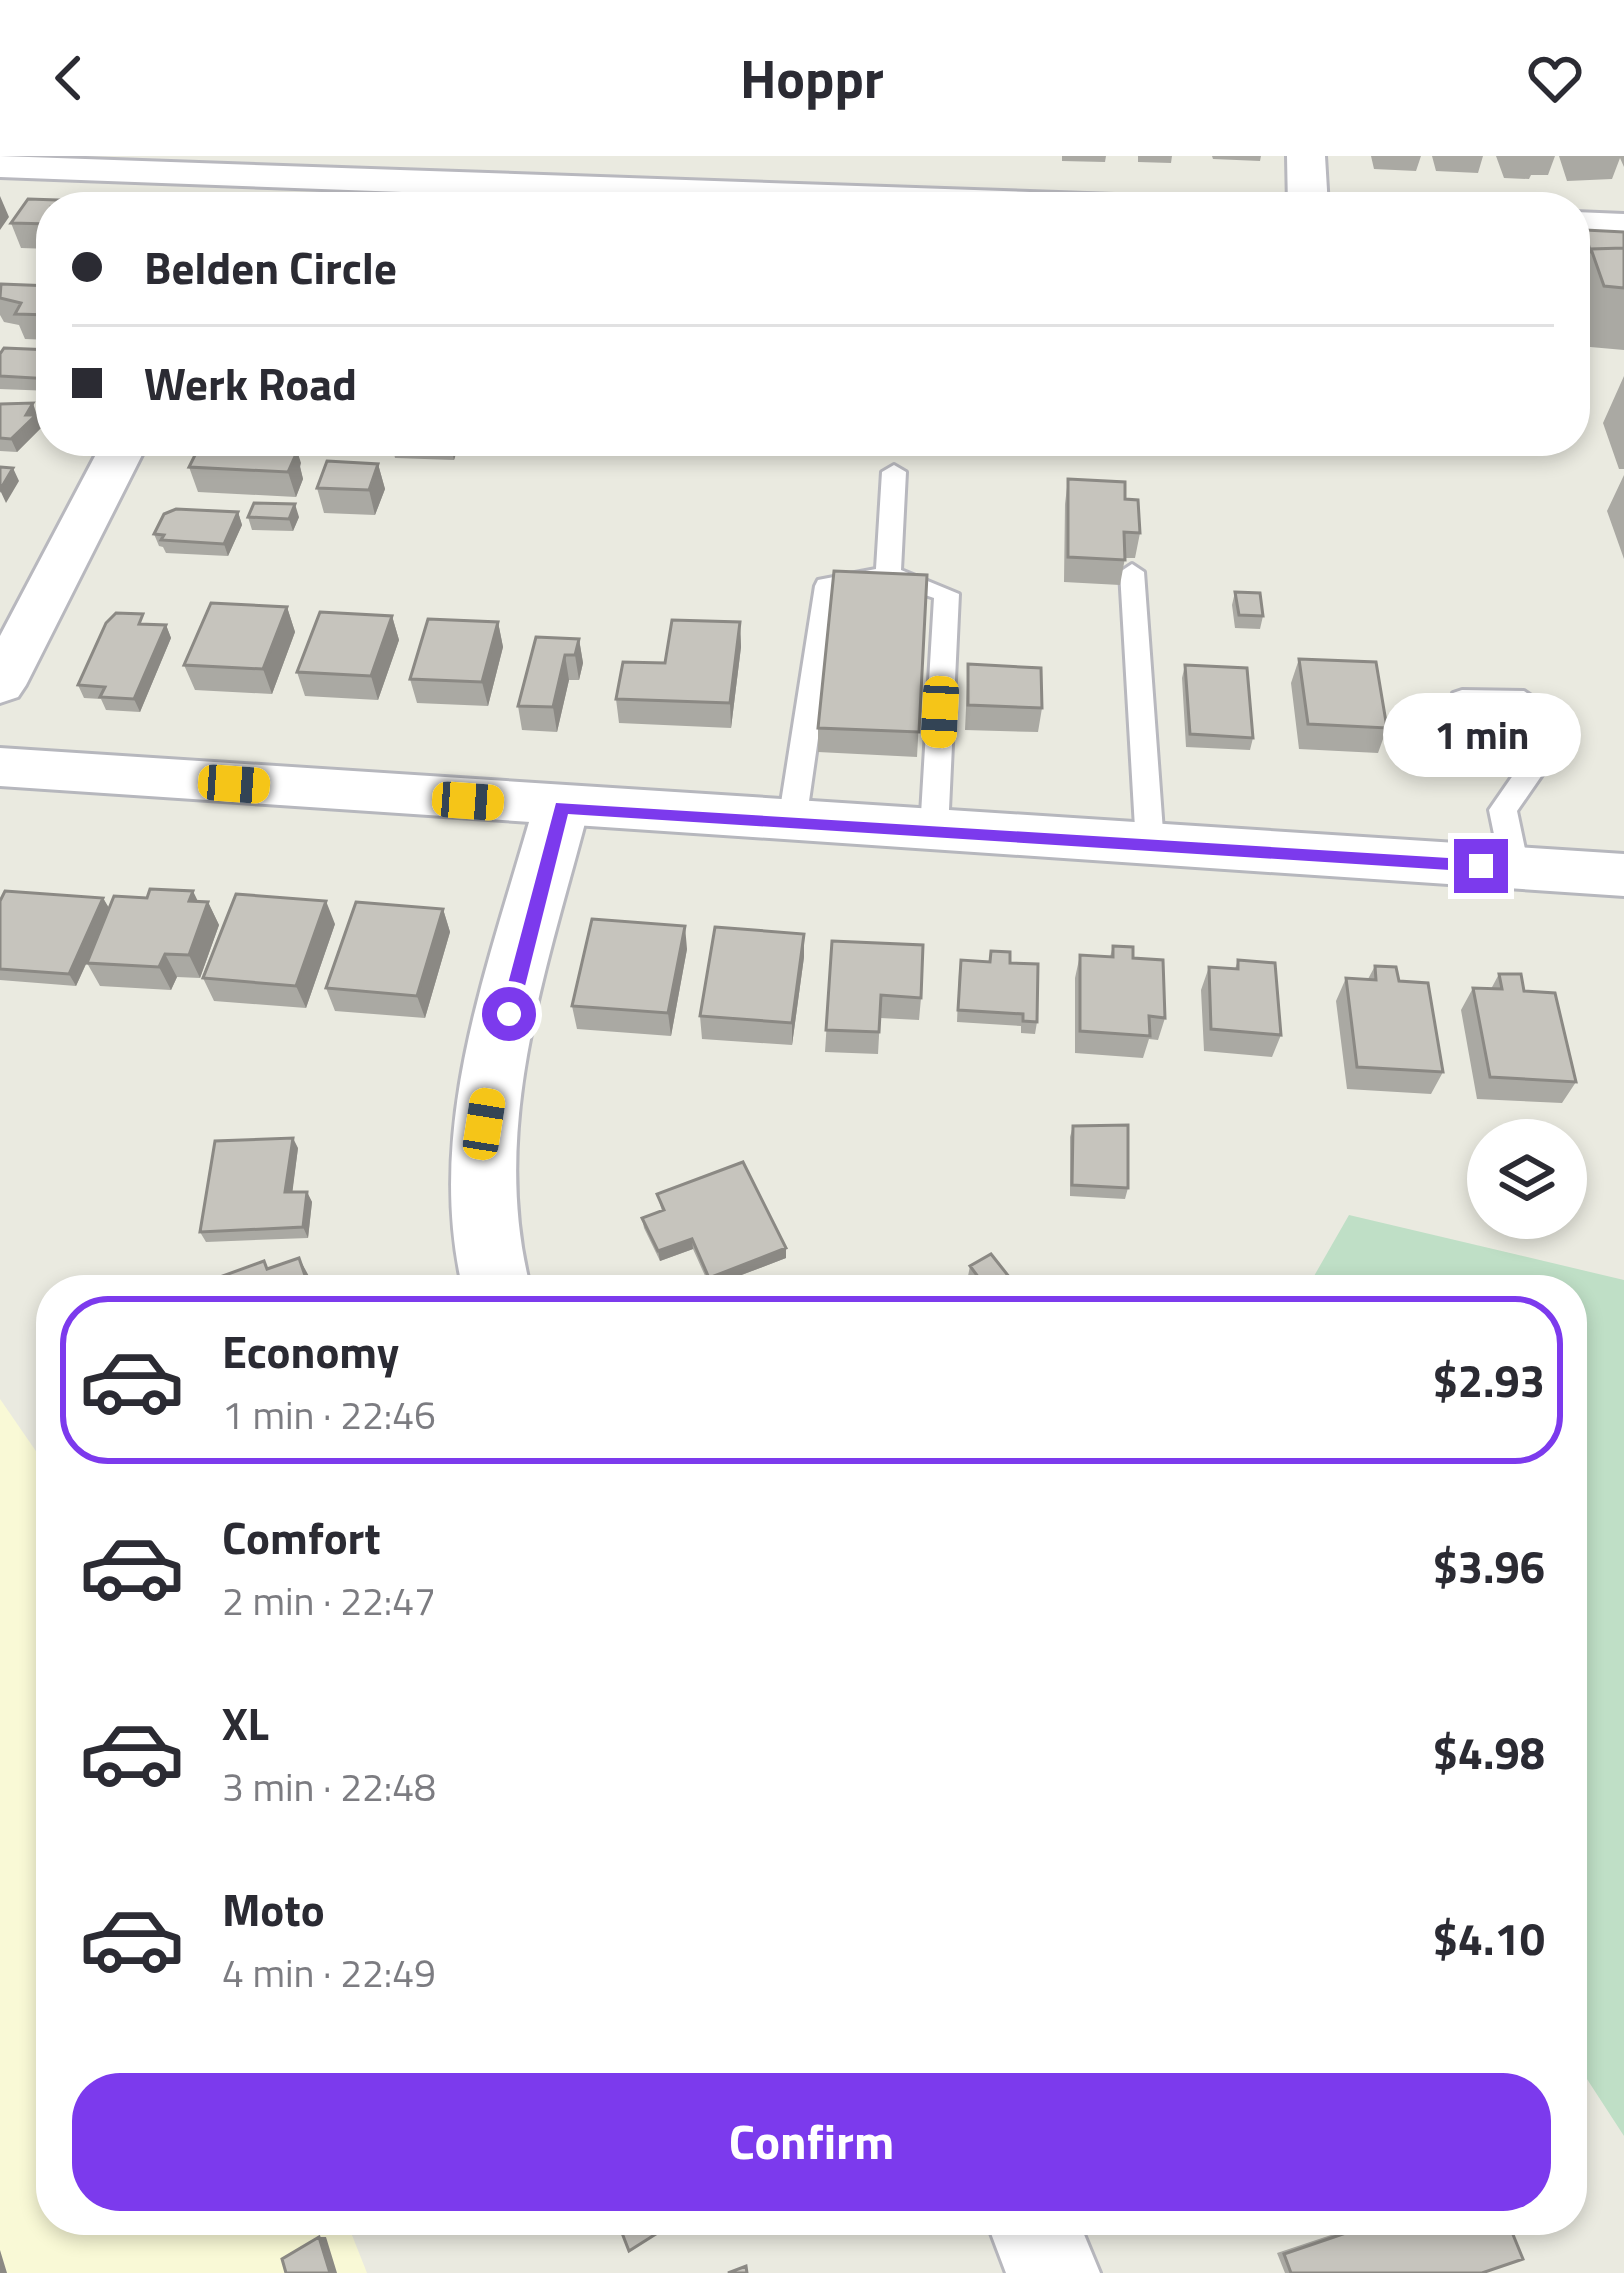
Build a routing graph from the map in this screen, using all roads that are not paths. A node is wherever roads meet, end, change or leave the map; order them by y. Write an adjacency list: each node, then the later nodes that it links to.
1 (1306, 156): 5 (street)
2 (0, 165): 3 (street)
3 (252, 191): 4 (street)
4 (306, 192)
5 (1307, 192)
6 (1590, 225): 7 (street)
7 (1624, 226)
8 (118, 456): 12 (street)
9 (894, 472): 11 (lane)
10 (1132, 572): 18 (lane)
11 (888, 574): 16 (lane); 17 (lane)
12 (0, 685)
13 (1462, 700): 19 (lane)
14 (0, 767): 15 (street)
15 (561, 808): 16 (street); 21 (street)
16 (792, 822): 17 (street)
17 (934, 831): 18 (street)
18 (1150, 845): 19 (street)
19 (1515, 868): 20 (street)
20 (1624, 875)
21 (494, 1275)
22 (1038, 2235): 23 (street)
23 (1053, 2273)

